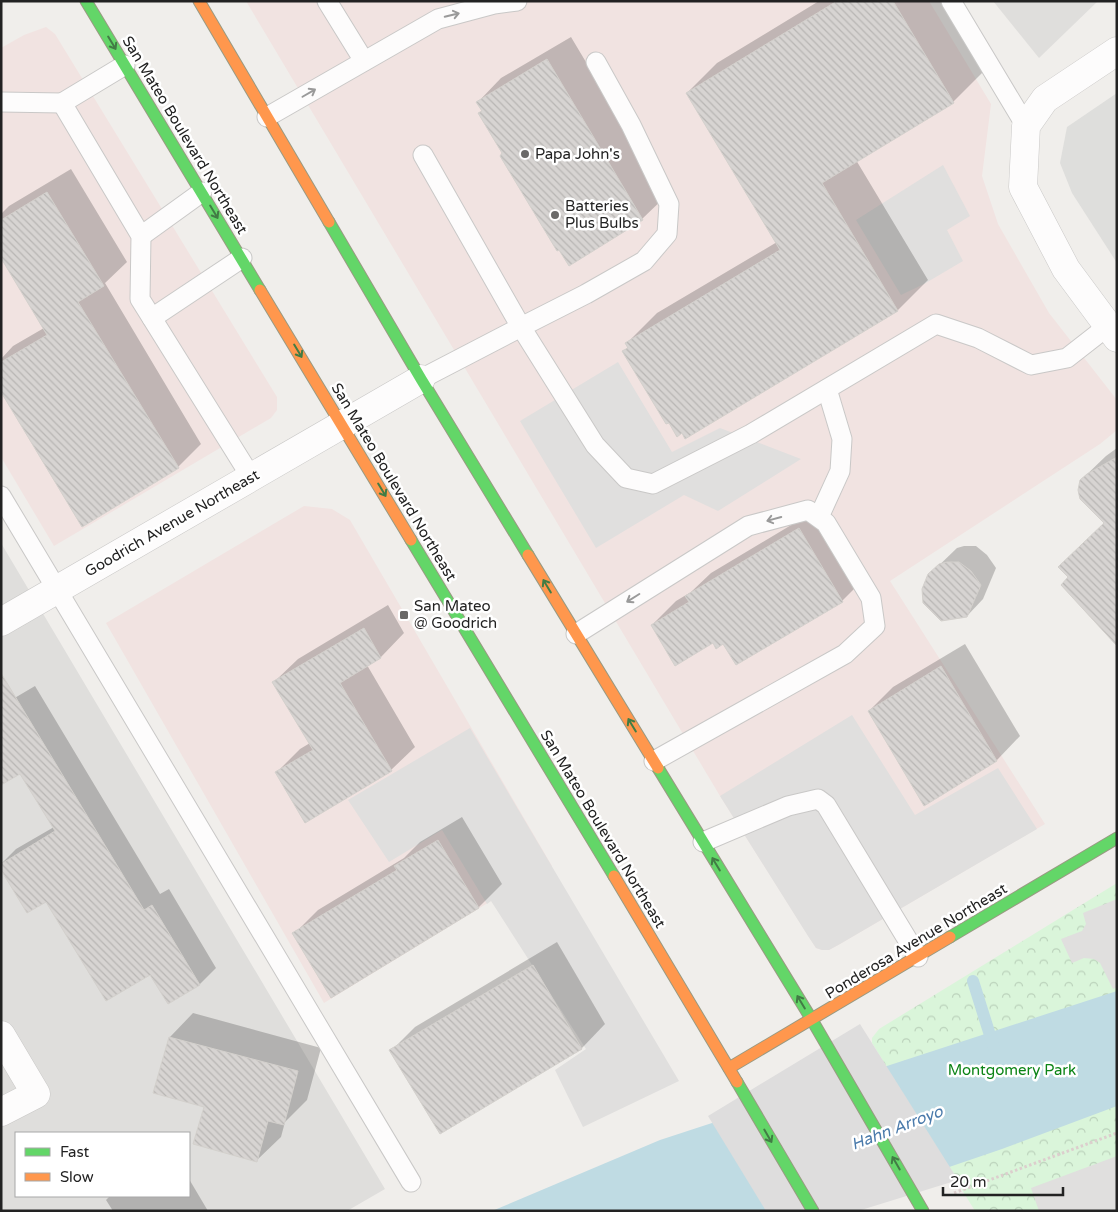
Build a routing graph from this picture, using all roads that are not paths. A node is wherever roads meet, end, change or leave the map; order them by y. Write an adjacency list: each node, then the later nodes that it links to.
1 (86, 1): 9 (main road, San Mateo Boulevard Northeast, one-way to 9)
2 (199, 1): 12 (main road)
3 (328, 1): 7 (lane)
4 (517, 1): 7 (lane, one-way to 4)
5 (951, 1): 13 (lane)
6 (1117, 51): 13 (street)
7 (364, 61): 12 (lane, one-way to 7)
8 (596, 62): 19 (lane)
9 (125, 65): 11 (lane); 15 (main road, San Mateo Boulevard Northeast)
10 (1, 102): 11 (lane)
11 (62, 103): 16 (lane)
12 (267, 117): 21 (main road)
13 (1026, 126): 20 (street)
14 (423, 155): 19 (lane)
15 (202, 192): 16 (lane); 17 (main road, San Mateo Boulevard Northeast, one-way to 17)
16 (141, 236): 18 (lane)
17 (242, 258): 18 (lane); 23 (main road, San Mateo Boulevard Northeast, one-way to 23)
18 (152, 318): 24 (lane)
19 (521, 327): 21 (lane); 22 (lane)
20 (1112, 332): 22 (lane)
21 (420, 379): 23 (street, Goodrich Avenue Northeast); 29 (main road, one-way to 21)
22 (827, 390): 26 (lane)
23 (342, 424): 24 (street, Goodrich Avenue Northeast); 36 (main road, San Mateo Boulevard Northeast, one-way to 36)
24 (251, 477): 27 (street, Goodrich Avenue Northeast)
25 (1, 496): 27 (lane)
26 (819, 518): 29 (lane, one-way to 29); 30 (lane)
27 (56, 590): 28 (street, Goodrich Avenue Northeast); 38 (lane)
28 (1, 622)
29 (576, 634): 30 (main road, one-way to 29)
30 (654, 761): 32 (main road)
31 (1117, 838): 33 (main road, Ponderosa Avenue Northeast)
32 (703, 842): 33 (lane); 34 (main road, one-way to 32)
33 (918, 957): 34 (main road, Ponderosa Avenue Northeast)
34 (812, 1020): 36 (main road, Ponderosa Avenue Northeast); 39 (main road, one-way to 34)
35 (1, 1035): 37 (street)
36 (729, 1068): 40 (main road, San Mateo Boulevard Northeast, one-way to 40)
37 (1, 1112)
38 (411, 1182)
39 (922, 1208)
40 (812, 1211)

